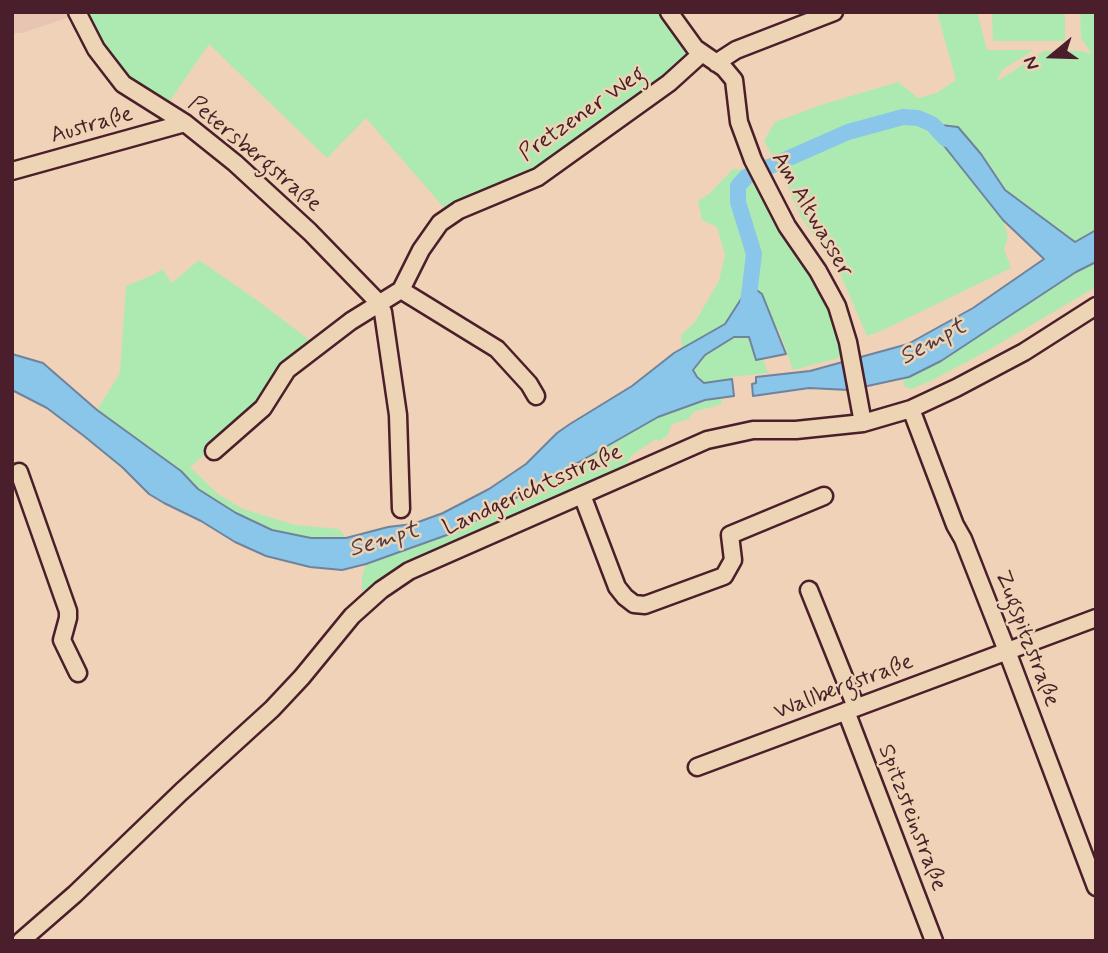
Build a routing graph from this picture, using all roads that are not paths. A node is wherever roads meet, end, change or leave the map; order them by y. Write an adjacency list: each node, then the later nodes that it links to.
1 (78, 12): 6 (street, Petersbergstraße)
2 (669, 12): 4 (street, Am Altwasser)
3 (834, 12): 5 (street)
4 (701, 54): 5 (street, Am Altwasser); 8 (street, Pretzener Weg)
5 (716, 63): 13 (street, Am Altwasser)
6 (185, 122): 7 (street, Austraße); 9 (street, Petersbergstraße)
7 (12, 172)
8 (401, 290): 9 (street); 11 (street)
9 (379, 302): 14 (street); 18 (street)
10 (1096, 306): 12 (street, Landgerichtsstraße)
11 (536, 396)
12 (911, 409): 13 (street, Landgerichtsstraße); 21 (street, Zugspitzstraße)
13 (863, 423): 16 (street, Landgerichtsstraße)
14 (214, 451)
15 (19, 472): 22 (street)
16 (582, 495): 17 (street); 26 (street, Landgerichtsstraße)
17 (824, 496)
18 (401, 509)
19 (809, 590): 23 (street, Spitzsteinstraße)
20 (1096, 618): 21 (street, Wallbergstraße)
21 (1007, 651): 23 (street, Wallbergstraße); 25 (street, Zugspitzstraße)
22 (78, 673)
23 (851, 709): 24 (street, Wallbergstraße); 27 (street, Spitzsteinstraße)
24 (696, 767)
25 (1096, 887)
26 (22, 941)
27 (934, 941)

